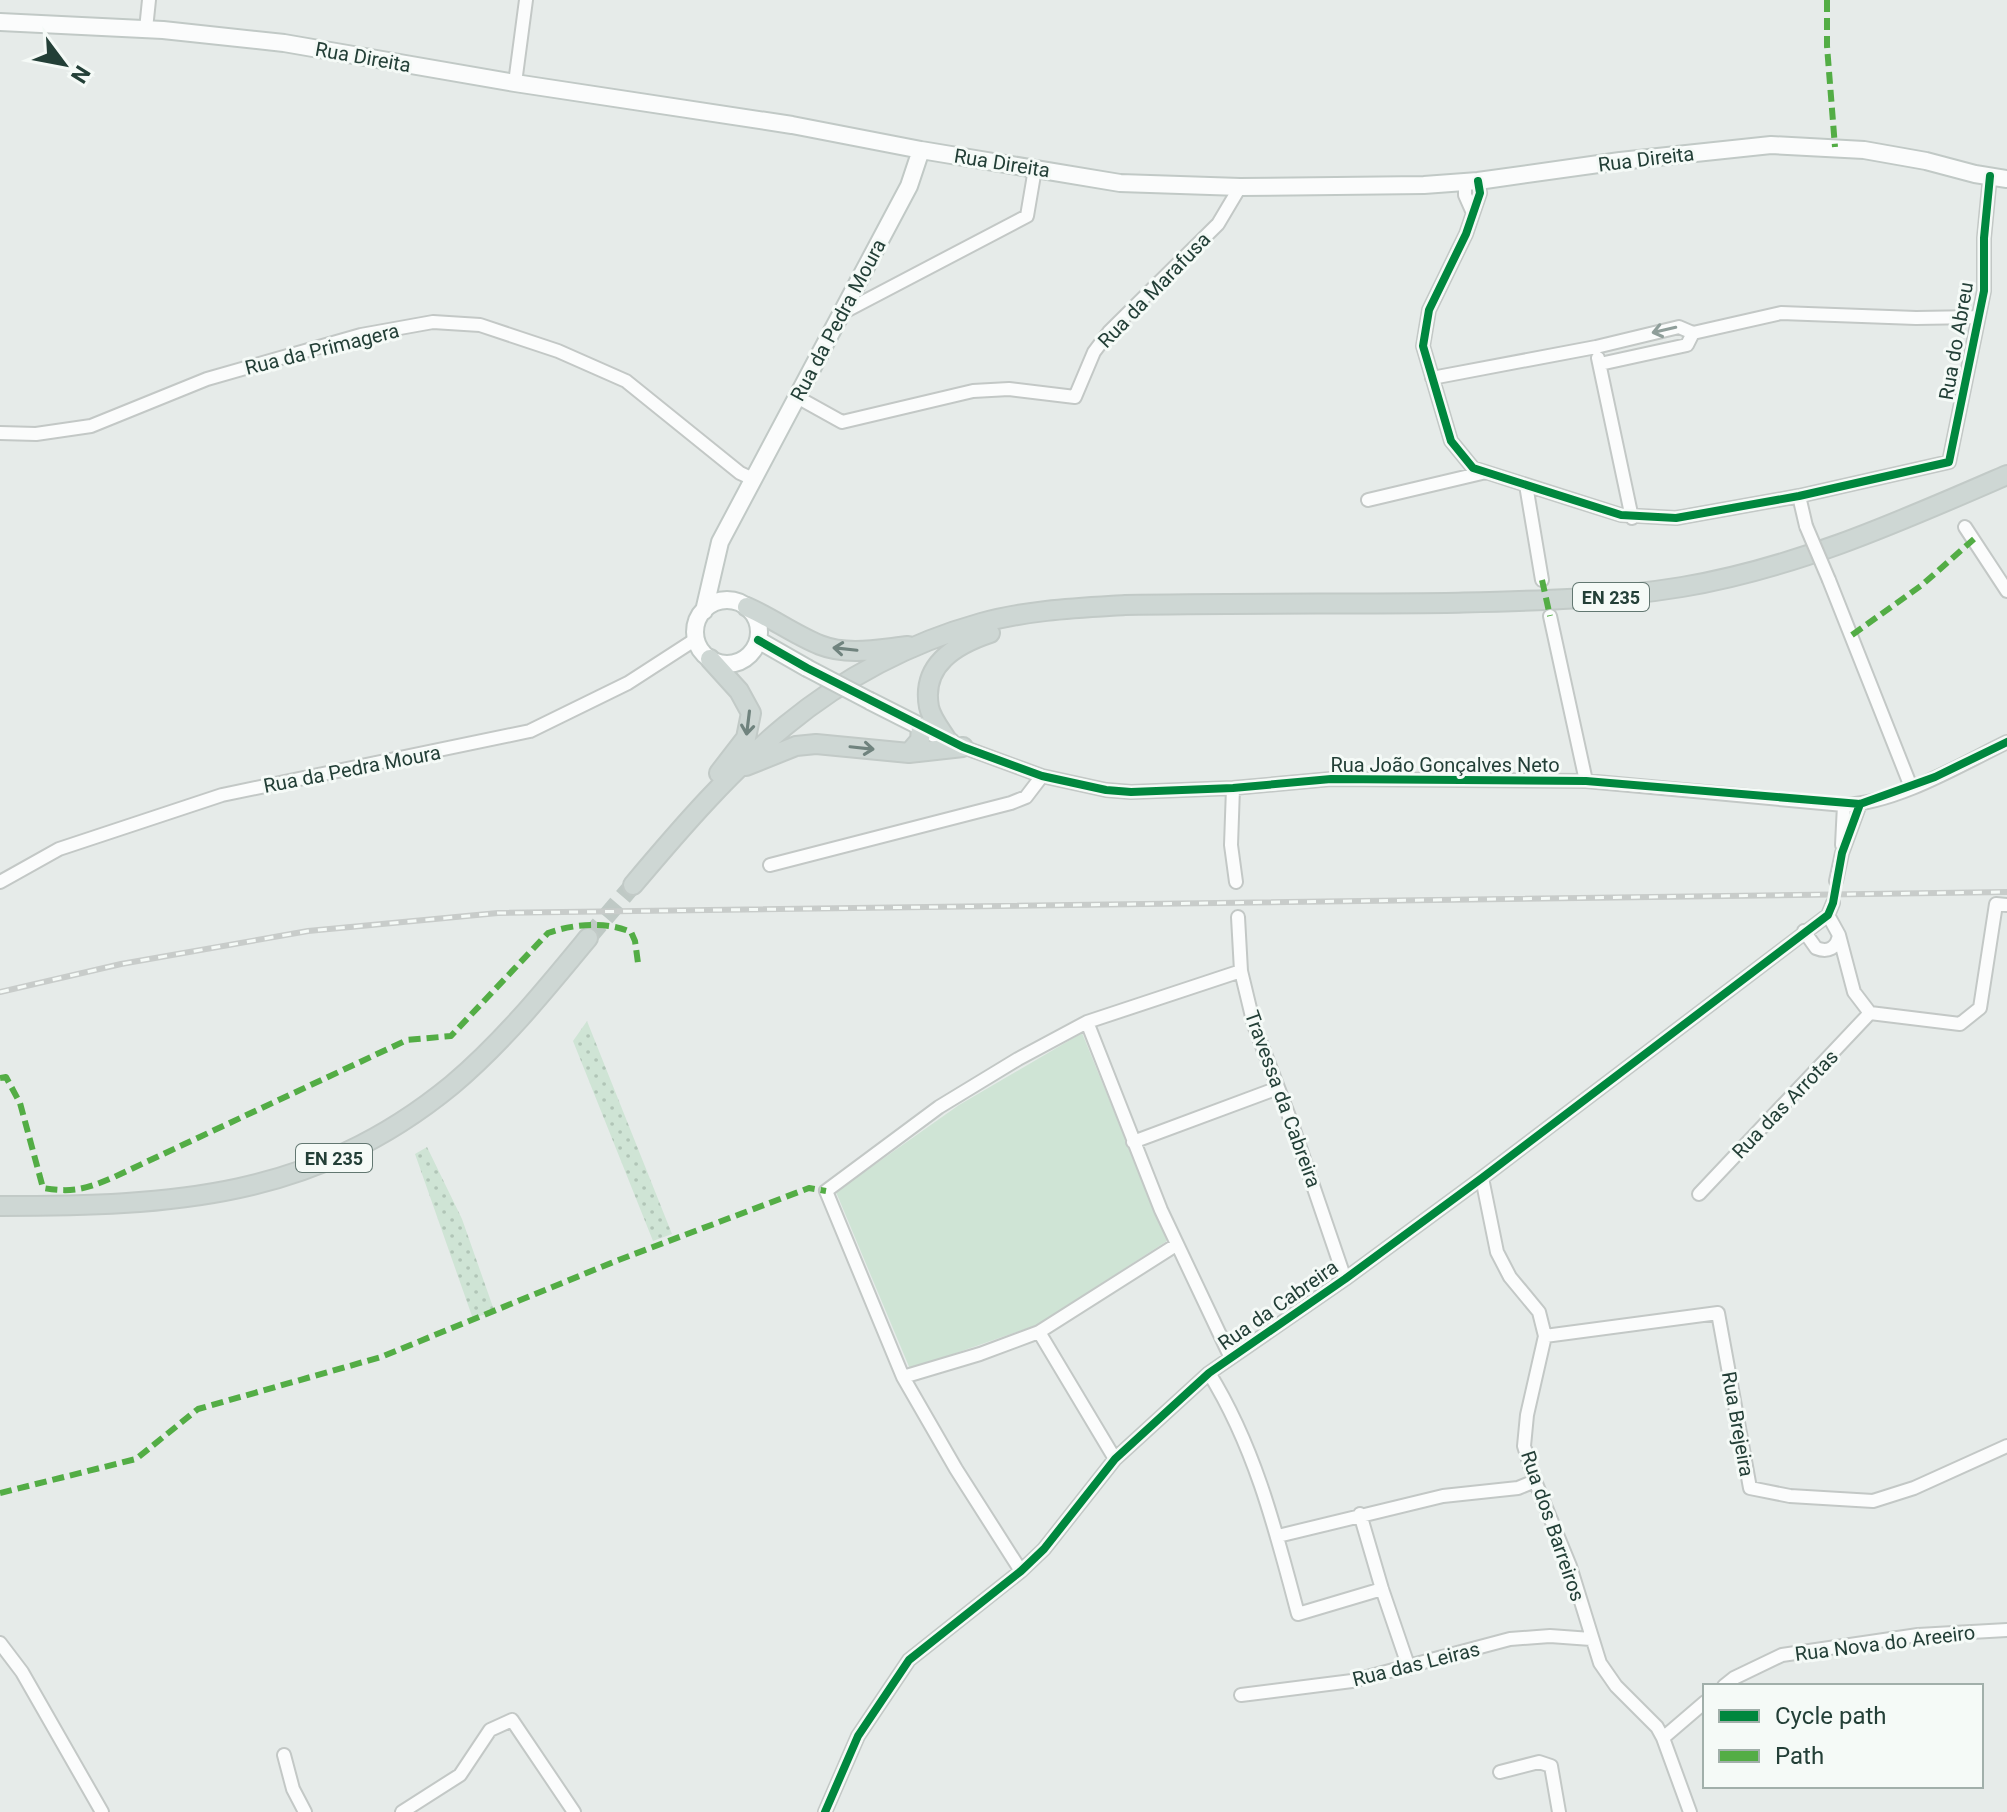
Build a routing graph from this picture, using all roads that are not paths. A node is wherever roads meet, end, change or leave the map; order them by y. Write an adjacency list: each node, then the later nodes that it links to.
1 (149, 0): 4 (street)
2 (526, 0): 5 (street)
3 (0, 22): 4 (main road, Rua Direita)
4 (146, 29): 5 (main road, Rua Direita)
5 (515, 83): 6 (main road, Rua Direita)
6 (921, 150): 7 (main road, Rua Direita); 11 (main road, Rua da Pedra Moura)
7 (1035, 169): 10 (main road, Rua Direita); 11 (street)
8 (1998, 178): 9 (main road, Rua Direita); 12 (street, Rua do Abreu)
9 (1471, 182): 10 (main road, Rua Direita); 16 (street)
10 (1240, 187): 17 (street, Rua da Marafusa)
11 (844, 312): 17 (main road, Rua da Pedra Moura)
12 (1978, 317): 13 (street); 23 (street, Rua do Abreu)
13 (1693, 333): 14 (street, one-way to 14); 15 (street)
14 (1596, 347): 15 (street); 16 (street)
15 (1600, 364): 25 (street)
16 (1432, 378): 19 (street)
17 (797, 397): 21 (main road, Rua da Pedra Moura)
18 (0, 433): 21 (street, Rua da Primagera)
19 (1489, 473): 22 (street); 24 (street)
20 (2007, 475): 32 (main road, EN 235)
21 (753, 479): 27 (main road, Rua da Pedra Moura)
22 (1526, 485): 25 (street); 28 (street)
23 (1799, 496): 25 (street); 47 (street, bridge)
24 (1368, 500)
25 (1632, 518)
26 (1965, 527): 29 (street)
27 (711, 575): 30 (main road); 33 (main road, Rua da Pedra Moura)
28 (1542, 580)
29 (2007, 591)
30 (727, 600): 31 (main road); 33 (main road)
31 (747, 607): 36 (main road); 37 (main road, one-way to 31)
32 (1064, 609): 37 (main road, EN 235); 39 (main road)
33 (704, 611): 35 (main road)
34 (1550, 616): 46 (street)
35 (696, 639): 38 (main road); 55 (street, Rua da Pedra Moura)
36 (758, 640): 38 (main road); 40 (main road, Rua João Gonçalves Neto, bridge)
37 (922, 644): 44 (main road, EN 235)
38 (710, 659): 51 (main road, one-way to 51)
39 (929, 709): 40 (main road); 42 (main road)
40 (917, 725): 42 (main road, Rua João Gonçalves Neto); 43 (main road)
41 (2007, 742): 47 (street, Rua João Gonçalves Neto)
42 (955, 743): 43 (main road); 45 (street, Rua João Gonçalves Neto)
43 (909, 753): 44 (main road, one-way to 43)
44 (733, 771): 51 (main road, EN 235)
45 (1042, 776): 48 (street, Rua João Gonçalves Neto); 53 (street)
46 (1586, 781): 48 (street, Rua João Gonçalves Neto); 50 (street, Rua João Gonçalves Neto)
47 (1911, 787): 49 (street, Rua João Gonçalves Neto)
48 (1233, 788): 56 (street)
49 (1860, 804): 50 (street, Rua João Gonçalves Neto); 52 (street)
50 (1844, 805): 52 (street)
51 (687, 820): 57 (main road, EN 235)
52 (1842, 853): 54 (street)
53 (770, 865)
54 (1836, 881)
55 (0, 882)
56 (1236, 882)
57 (633, 885)
58 (2007, 905): 66 (street)
59 (1238, 917): 65 (street, Travessa da Cabreira)
60 (1804, 931): 61 (street, Rua da Cabreira); 63 (street); 70 (street, Rua da Cabreira)
61 (1839, 935): 63 (street); 64 (street)
62 (588, 938): 72 (main road, EN 235)
63 (1828, 950): 64 (street)
64 (1847, 966): 66 (street)
65 (1241, 971): 67 (street); 68 (street, Travessa da Cabreira)
66 (1870, 1013): 71 (street, Rua das Arrotas)
67 (1087, 1022): 69 (street); 79 (street)
68 (1278, 1088): 69 (street); 74 (street, Travessa da Cabreira)
69 (1133, 1142): 73 (street)
70 (1482, 1178): 74 (street, Rua da Cabreira); 76 (street)
71 (1699, 1194)
72 (0, 1206)
73 (1176, 1245): 75 (street); 77 (street)
74 (1345, 1279): 77 (street, Rua da Cabreira)
75 (1039, 1332): 79 (street); 81 (street)
76 (1545, 1336): 80 (street, Rua Brejeira); 82 (street, Rua dos Barreiros)
77 (1231, 1358): 78 (street, Rua da Cabreira)
78 (1209, 1373): 81 (street, Rua da Cabreira); 84 (street)
79 (903, 1377): 85 (street)
80 (2007, 1446)
81 (1115, 1459): 85 (street, Rua da Cabreira)
82 (1535, 1481): 83 (street); 88 (street, Rua dos Barreiros)
83 (1360, 1514): 84 (street); 86 (street)
84 (1278, 1536): 86 (street)
85 (1021, 1571): 101 (street, Rua da Cabreira)
86 (1382, 1589): 90 (street)
87 (2007, 1630): 91 (street, Rua Nova do Areeiro)
88 (1591, 1639): 90 (street, Rua das Leiras); 94 (street, Rua dos Barreiros)
89 (2, 1651): 97 (street)
90 (1409, 1668): 92 (street, Rua das Leiras)
91 (1726, 1684)
92 (1241, 1695)
93 (1703, 1704): 94 (street)
94 (1663, 1738): 103 (street, Rua dos Barreiros)
95 (284, 1755): 98 (street)
96 (1500, 1772): 102 (street)
97 (102, 1812)
98 (305, 1812)
99 (402, 1812): 100 (street)
100 (574, 1812)
101 (825, 1812)
102 (1559, 1812)
103 (1690, 1812)

